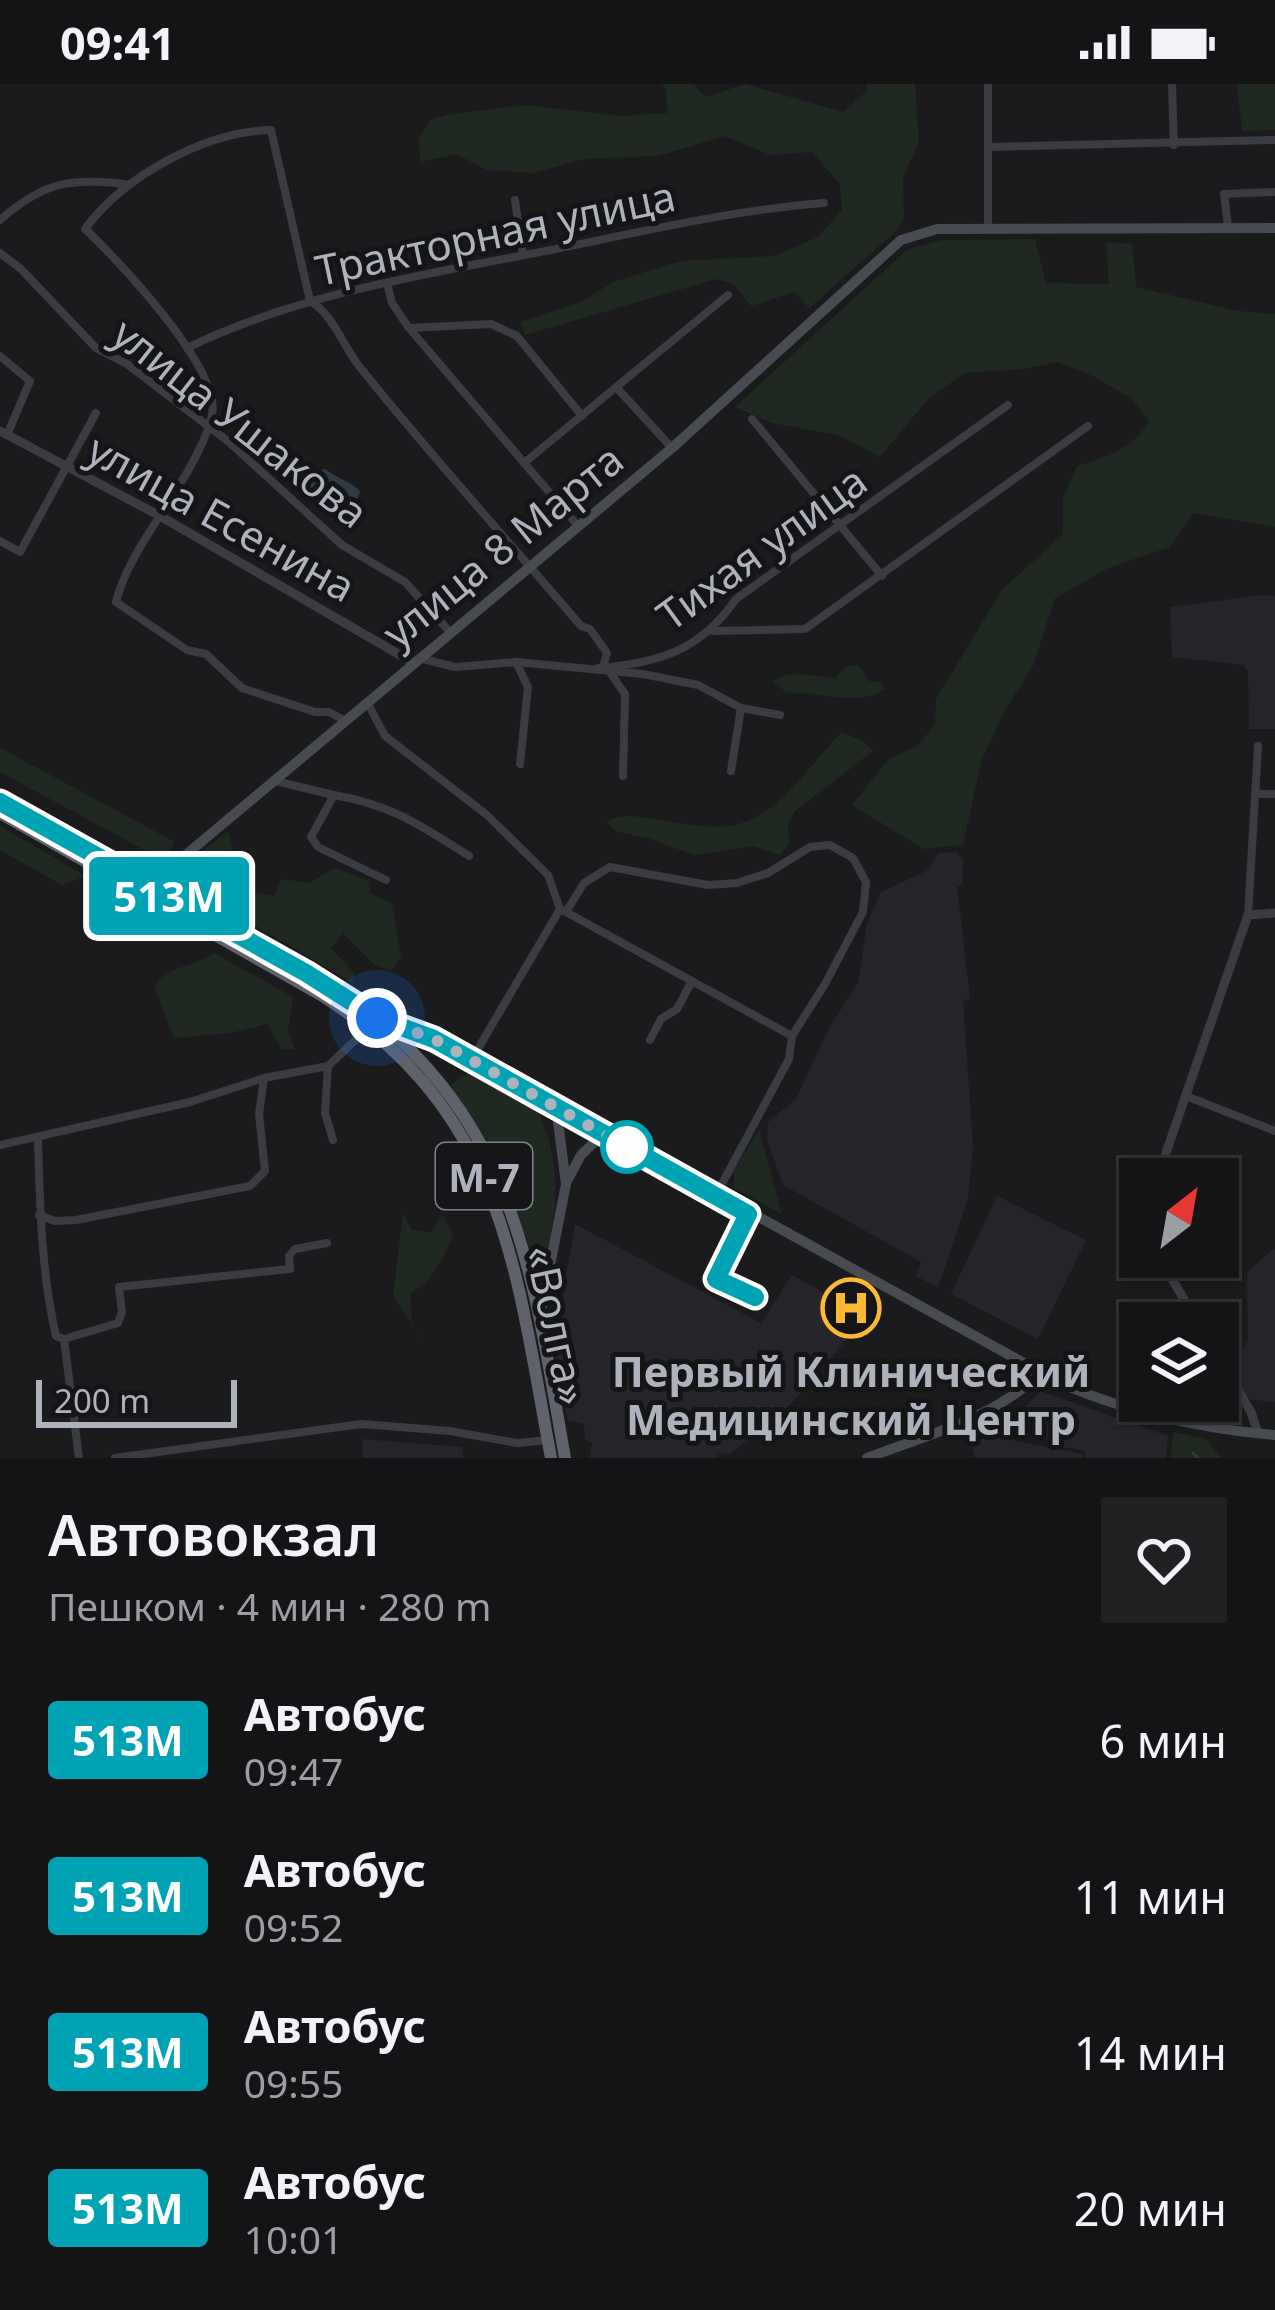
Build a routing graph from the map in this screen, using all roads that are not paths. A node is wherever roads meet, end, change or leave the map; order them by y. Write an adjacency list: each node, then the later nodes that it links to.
1 (988, 84): 5 (street)
2 (1172, 84): 4 (street)
3 (1275, 140): 4 (street)
4 (1174, 145): 5 (street)
5 (988, 147): 11 (street)
6 (125, 184): 10 (street); 18 (street); 20 (street)
7 (1275, 192): 13 (street)
8 (515, 200): 15 (street)
9 (824, 203): 15 (street, Тракторная улица)
10 (0, 220)
11 (988, 228): 13 (main road); 30 (main road, улица 8 Марта)
12 (1275, 228): 13 (main road)
13 (1228, 229)
14 (0, 253): 27 (street, улица Ушакова)
15 (523, 255): 16 (street, Тракторная улица)
16 (387, 283): 18 (street, Тракторная улица); 19 (street)
17 (728, 295): 22 (street)
18 (310, 301): 20 (street, Тракторная улица); 37 (street)
19 (409, 328): 25 (street); 31 (street)
20 (187, 348): 27 (street)
21 (0, 356): 29 (street)
22 (617, 388): 25 (street); 30 (street)
23 (1008, 405): 34 (street, Тихая улица)
24 (95, 413): 32 (street)
25 (582, 416): 31 (street)
26 (752, 419): 34 (street)
27 (207, 426): 33 (street); 39 (street, улица Ушакова)
28 (1088, 426): 38 (street)
29 (4, 433): 32 (street, улица Есенина)
30 (672, 448): 35 (main road, улица 8 Марта)
31 (524, 464): 35 (street)
32 (66, 468): 33 (street, улица Есенина); 36 (street)
33 (160, 516): 41 (street, улица Есенина); 47 (street)
34 (838, 525): 38 (street); 40 (street, Тихая улица)
35 (579, 527): 37 (main road, улица 8 Марта)
36 (0, 542)
37 (530, 566): 39 (main road, улица 8 Марта); 43 (street)
38 (882, 576): 40 (street)
39 (449, 631): 41 (main road, улица 8 Марта)
40 (712, 631): 43 (street, Тихая улица)
41 (415, 660): 42 (street); 44 (main road, улица 8 Марта)
42 (516, 662): 43 (street); 49 (street)
43 (604, 670): 45 (street); 51 (street)
44 (366, 701): 47 (main road, улица 8 Марта); 63 (street)
45 (741, 708): 46 (street); 50 (street)
46 (780, 715)
47 (344, 720): 52 (main road, улица 8 Марта)
48 (1258, 746): 53 (street)
49 (520, 764)
50 (731, 771)
51 (623, 776)
52 (273, 780): 55 (street); 59 (main road, улица 8 Марта)
53 (1256, 794): 54 (street); 65 (street)
54 (1275, 794)
55 (334, 795): 58 (street); 61 (street)
56 (0, 802): 60 (highway, «Волга» / М-7)
57 (0, 813): 67 (highway, «Волга» / М-7)
58 (469, 856)
59 (182, 858): 60 (main road, улица 8 Марта); 62 (main road)
60 (131, 875): 62 (highway, «Волга» / М-7)
61 (386, 880)
62 (186, 905): 67 (highway, «Волга» / М-7)
63 (563, 911): 66 (street); 68 (street); 70 (street)
64 (1275, 913): 65 (street)
65 (1248, 915): 73 (street)
66 (692, 981): 68 (street); 69 (street)
67 (373, 1023): 70 (main road); 71 (street); 87 (highway, «Волга» / М-7); 93 (highway, «Волга» / М-7)
68 (792, 1036): 84 (street)
69 (650, 1040)
70 (472, 1059): 74 (main road)
71 (328, 1066): 72 (street); 78 (street)
72 (264, 1078): 77 (street); 85 (street)
73 (1186, 1096): 75 (street); 82 (street)
74 (556, 1106): 76 (main road); 80 (main road)
75 (1275, 1131)
76 (604, 1133): 81 (main road); 84 (main road)
77 (38, 1138): 79 (street); 85 (street)
78 (333, 1140)
79 (0, 1145)
80 (563, 1152): 81 (main road); 83 (main road)
81 (581, 1155): 83 (main road)
82 (1164, 1158)
83 (566, 1184): 87 (main road)
84 (716, 1196): 89 (main road)
85 (39, 1214): 88 (street)
86 (326, 1243): 88 (street)
87 (540, 1318): 97 (highway, «Волга» / М-7)
88 (64, 1339): 94 (street)
89 (1039, 1373): 91 (main road); 98 (main road)
90 (1239, 1397): 91 (street)
91 (1258, 1433): 92 (main road)
92 (1275, 1435)
93 (548, 1440): 95 (street); 96 (highway, «Волга» / М-7)
94 (79, 1458)
95 (115, 1458)
96 (551, 1458)
97 (565, 1458)
98 (867, 1458)

